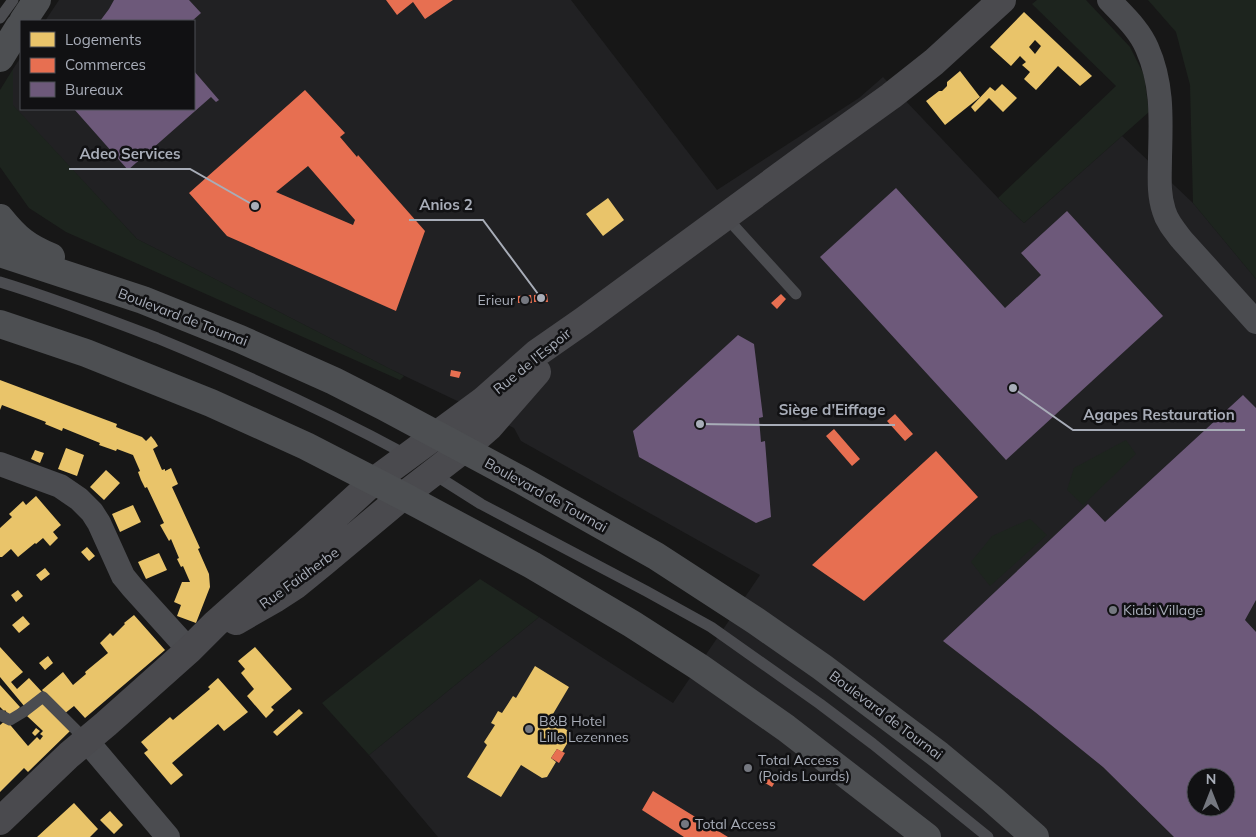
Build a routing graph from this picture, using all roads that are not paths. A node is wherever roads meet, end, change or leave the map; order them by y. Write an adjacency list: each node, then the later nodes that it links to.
1 (13, 0): 5 (lane)
2 (38, 0): 5 (main road)
3 (1002, 0): 8 (street)
4 (1109, 0): 15 (street)
5 (16, 23): 6 (main road); 7 (main road)
6 (0, 51)
7 (0, 58)
8 (725, 216): 12 (lane); 14 (street)
9 (0, 218): 13 (main road)
10 (0, 253): 13 (main road, Boulevard de Tournai)
11 (0, 282): 19 (lane)
12 (796, 294)
13 (143, 300): 17 (main road, Boulevard de Tournai)
14 (583, 321): 17 (street, Rue de l'Espoir); 18 (street, Rue de l'Espoir)
15 (1256, 322)
16 (0, 324): 22 (main road)
17 (438, 435): 18 (main road, Boulevard de Tournai); 19 (street, Rue de l'Espoir)
18 (464, 450): 21 (street, Rue de l'Espoir); 31 (main road, Boulevard de Tournai)
19 (408, 456): 21 (lane); 22 (street, Rue Faidherbe)
20 (0, 465): 24 (street)
21 (433, 474): 23 (street, Rue Faidherbe); 30 (lane)
22 (374, 481): 23 (main road); 24 (street, Rue Faidherbe)
23 (403, 496): 24 (street, Rue Faidherbe); 29 (main road)
24 (189, 650): 26 (street, Rue Faidherbe)
25 (0, 715): 26 (lane)
26 (86, 740): 27 (street, Rue Faidherbe); 28 (street)
27 (2, 814)
28 (168, 837)
29 (927, 837)
30 (988, 837)
31 (1036, 837)

